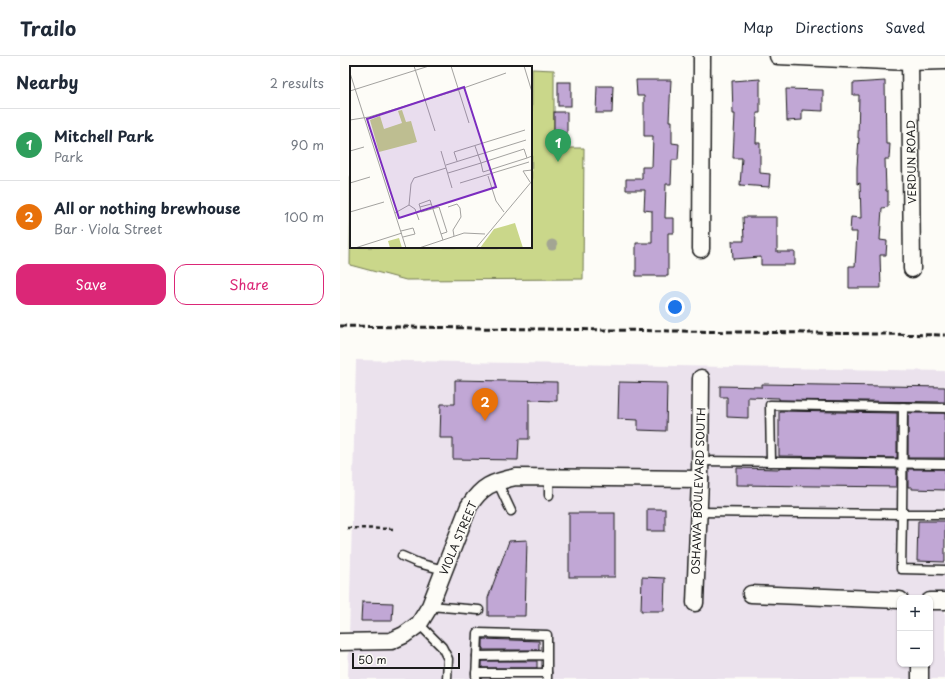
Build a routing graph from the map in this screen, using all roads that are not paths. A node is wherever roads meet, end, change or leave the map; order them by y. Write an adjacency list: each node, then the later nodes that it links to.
1 (702, 56): 5 (street)
2 (778, 56): 3 (street)
3 (910, 59): 4 (street); 6 (street, VERDUN ROAD)
4 (945, 61)
5 (701, 249)
6 (912, 269)
7 (701, 378): 10 (street, OSHAWA BOULEVARD SOUTH)
8 (903, 407): 9 (lane); 11 (lane); 12 (lane)
9 (945, 408)
10 (700, 462): 11 (lane); 15 (street, OSHAWA BOULEVARD SOUTH)
11 (771, 462): 12 (lane)
12 (903, 464): 13 (lane); 20 (lane)
13 (945, 464)
14 (549, 478): 15 (street, VIOLA STREET); 16 (street, VIOLA STREET); 17 (lane)
15 (700, 479): 19 (street, OSHAWA BOULEVARD SOUTH)
16 (497, 481): 18 (lane); 23 (street, VIOLA STREET)
17 (549, 495)
18 (511, 511)
19 (698, 512): 20 (lane); 29 (street, OSHAWA BOULEVARD SOUTH)
20 (902, 514): 21 (lane); 24 (lane)
21 (945, 514)
22 (402, 556): 23 (lane)
23 (444, 570): 30 (street, VIOLA STREET)
24 (945, 570)
25 (751, 594): 26 (street)
26 (897, 600)
27 (933, 601): 28 (street)
28 (945, 601)
29 (695, 603)
30 (430, 606): 31 (lane); 32 (street, VIOLA STREET)
31 (479, 610)
32 (418, 624): 33 (street, VIOLA STREET); 39 (lane)
33 (340, 642)
34 (547, 655): 35 (lane); 35 (lane); 38 (lane)
35 (477, 656): 37 (lane)
36 (920, 667): 40 (street)
37 (476, 676): 38 (lane)
38 (547, 676)
39 (447, 679)
40 (920, 679)

